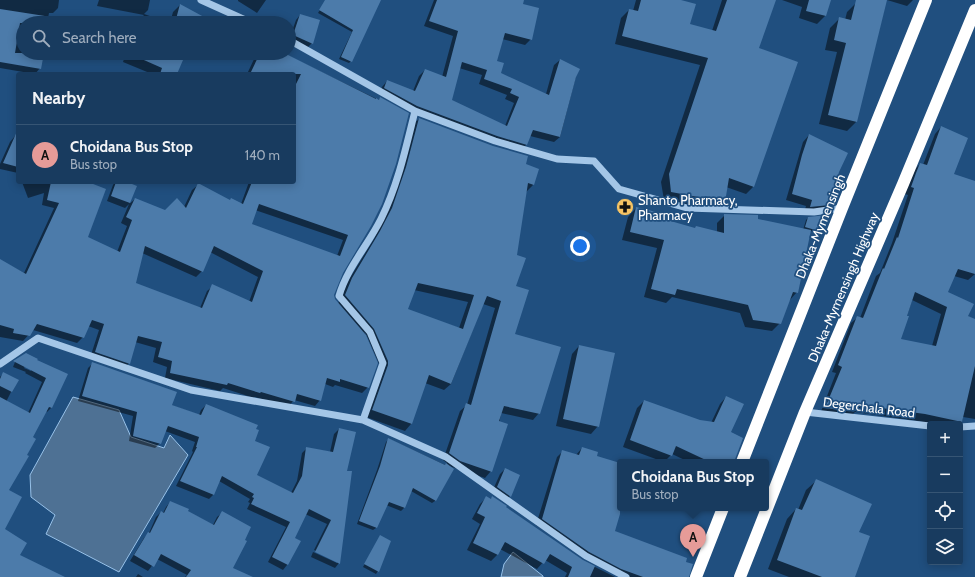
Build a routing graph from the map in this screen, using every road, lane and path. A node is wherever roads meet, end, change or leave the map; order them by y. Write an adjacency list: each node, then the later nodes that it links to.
1 (201, 0): 4 (street)
2 (926, 0): 7 (highway, Dhaka-Mymensingh)
3 (975, 10): 9 (highway, Dhaka-Mymensingh Highway)
4 (236, 16)
5 (296, 44): 6 (street)
6 (415, 111): 7 (street); 10 (street)
7 (842, 208): 14 (highway, Dhaka-Mymensingh)
8 (0, 364): 10 (street)
9 (805, 412): 11 (street, Degerchala Road); 15 (highway, Dhaka-Mymensingh Highway)
10 (363, 420): 18 (street)
11 (927, 426)
12 (975, 426): 13 (street)
13 (963, 427)
14 (743, 459)
15 (769, 503)
16 (723, 511): 19 (highway)
17 (766, 511): 20 (highway, Dhaka-Mymensingh Highway)
18 (626, 577)
19 (696, 577)
20 (740, 577)

